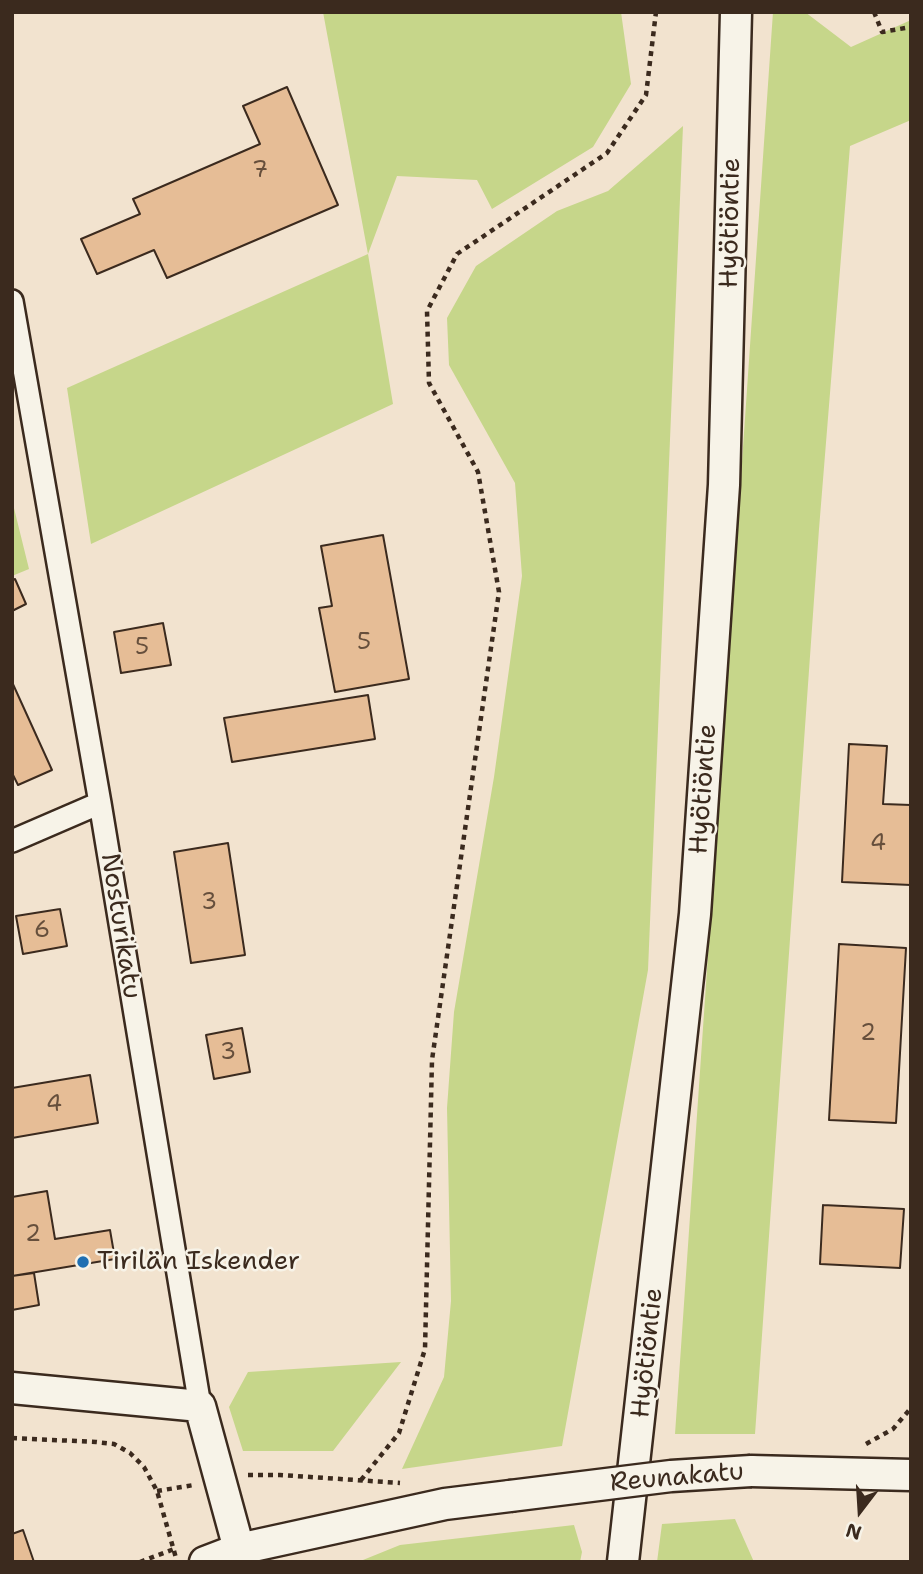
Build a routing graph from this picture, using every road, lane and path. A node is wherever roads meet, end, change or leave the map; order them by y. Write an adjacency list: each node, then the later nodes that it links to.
1 (656, 12): 15 (path)
2 (736, 12): 22 (main road, Hyötiöntie)
3 (874, 12): 4 (path)
4 (911, 27)
5 (12, 301): 6 (street, Nosturikatu)
6 (100, 803): 7 (street); 9 (street, Nosturikatu)
7 (12, 841)
8 (12, 1388): 9 (main road)
9 (200, 1406): 18 (main road, Nosturikatu)
10 (911, 1408): 12 (path)
11 (12, 1438): 17 (path)
12 (864, 1445)
13 (249, 1475): 15 (path)
14 (911, 1475): 18 (main road, Reunakatu, bridge)
15 (361, 1480): 16 (path)
16 (413, 1481)
17 (174, 1549): 19 (path); 20 (path)
18 (239, 1555): 21 (main road, Reunakatu)
19 (140, 1562)
20 (178, 1562)
21 (205, 1562)
22 (623, 1562)

